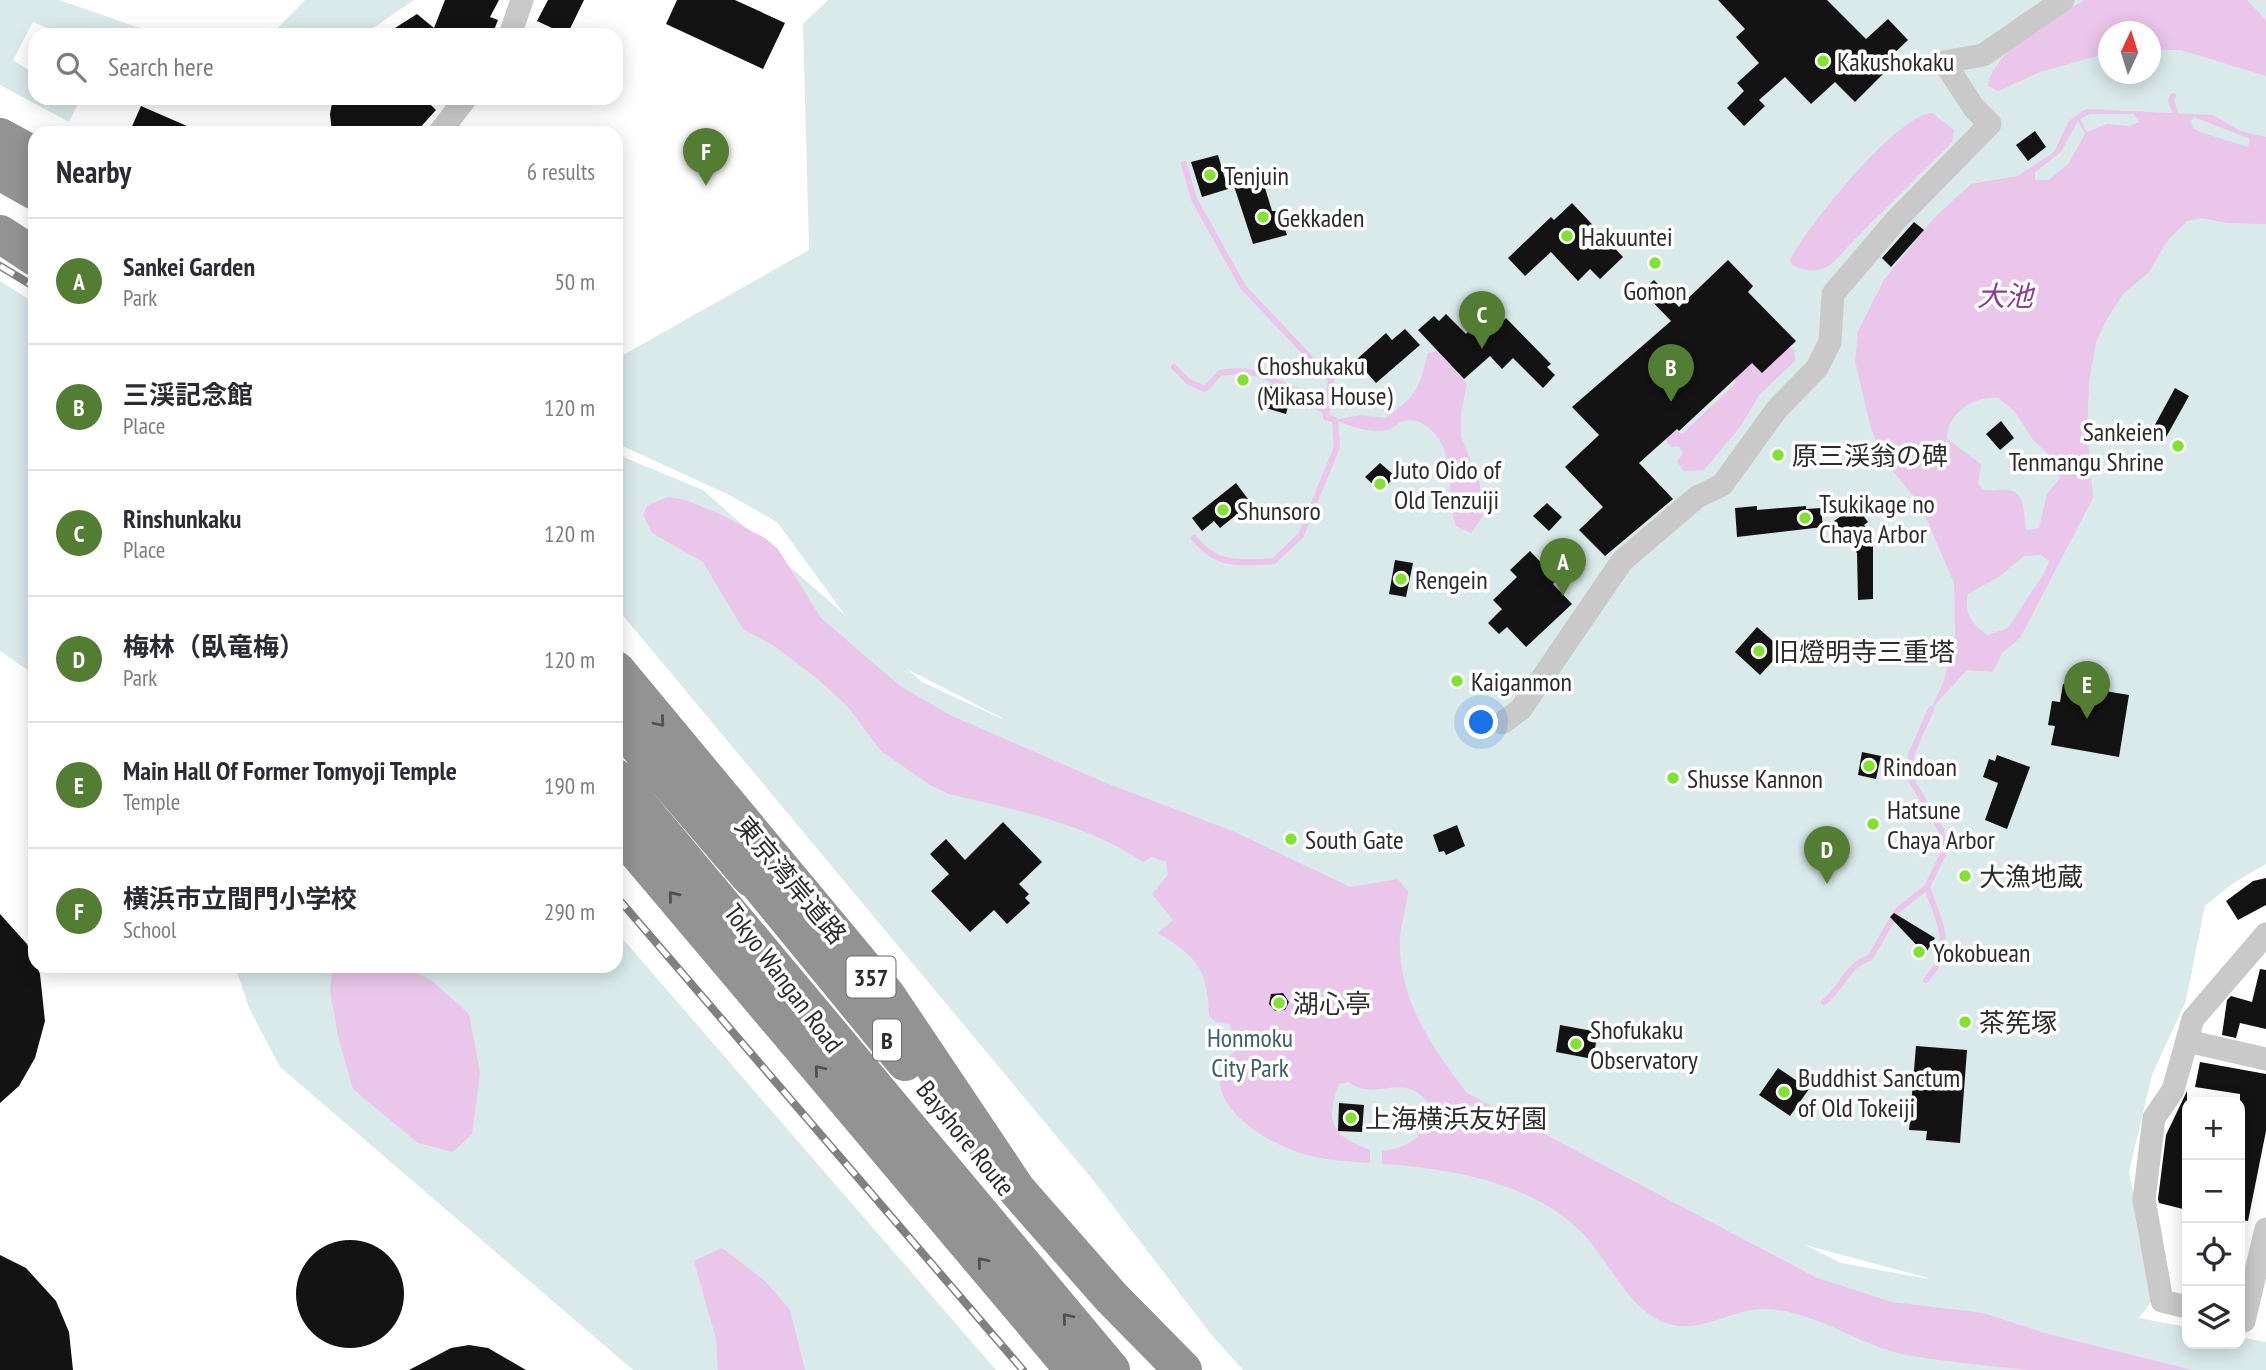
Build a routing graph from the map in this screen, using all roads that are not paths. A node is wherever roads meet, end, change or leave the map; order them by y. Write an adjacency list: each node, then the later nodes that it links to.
1 (522, 0): 3 (street)
2 (2063, 0): 20 (street)
3 (512, 28)
4 (461, 105): 5 (street)
5 (445, 126)
6 (0, 137): 7 (highway)
7 (28, 152)
8 (0, 171): 10 (highway)
9 (0, 177): 11 (highway)
10 (28, 187)
11 (28, 194)
12 (0, 207): 14 (highway)
13 (0, 212): 15 (highway)
14 (28, 224)
15 (28, 229)
16 (0, 234): 17 (highway)
17 (28, 252)
18 (623, 678): 28 (highway, 東京湾岸道路 / 357, one-way to 28)
19 (623, 718): 35 (highway, Bayshore Route / B)
20 (1502, 723)
21 (623, 728): 28 (highway, Tokyo Wangan Road / 357)
22 (623, 778): 30 (highway, Tokyo Wangan Road / 357)
23 (623, 786): 34 (highway, Bayshore Route / B, one-way to 23)
24 (623, 835): 30 (highway, Tokyo Wangan Road / 357, one-way to 24)
25 (2266, 934): 26 (street)
26 (2187, 1041): 27 (street); 31 (street)
27 (2266, 1059)
28 (1017, 1190): 36 (highway, 東京湾岸道路 / 357)
29 (2266, 1229): 32 (street)
30 (958, 1234): 33 (highway, Tokyo Wangan Road / 357, one-way to 30)
31 (2182, 1306)
32 (2250, 1323)
33 (1074, 1370)
34 (1111, 1370)
35 (1159, 1370)
36 (1183, 1370)

